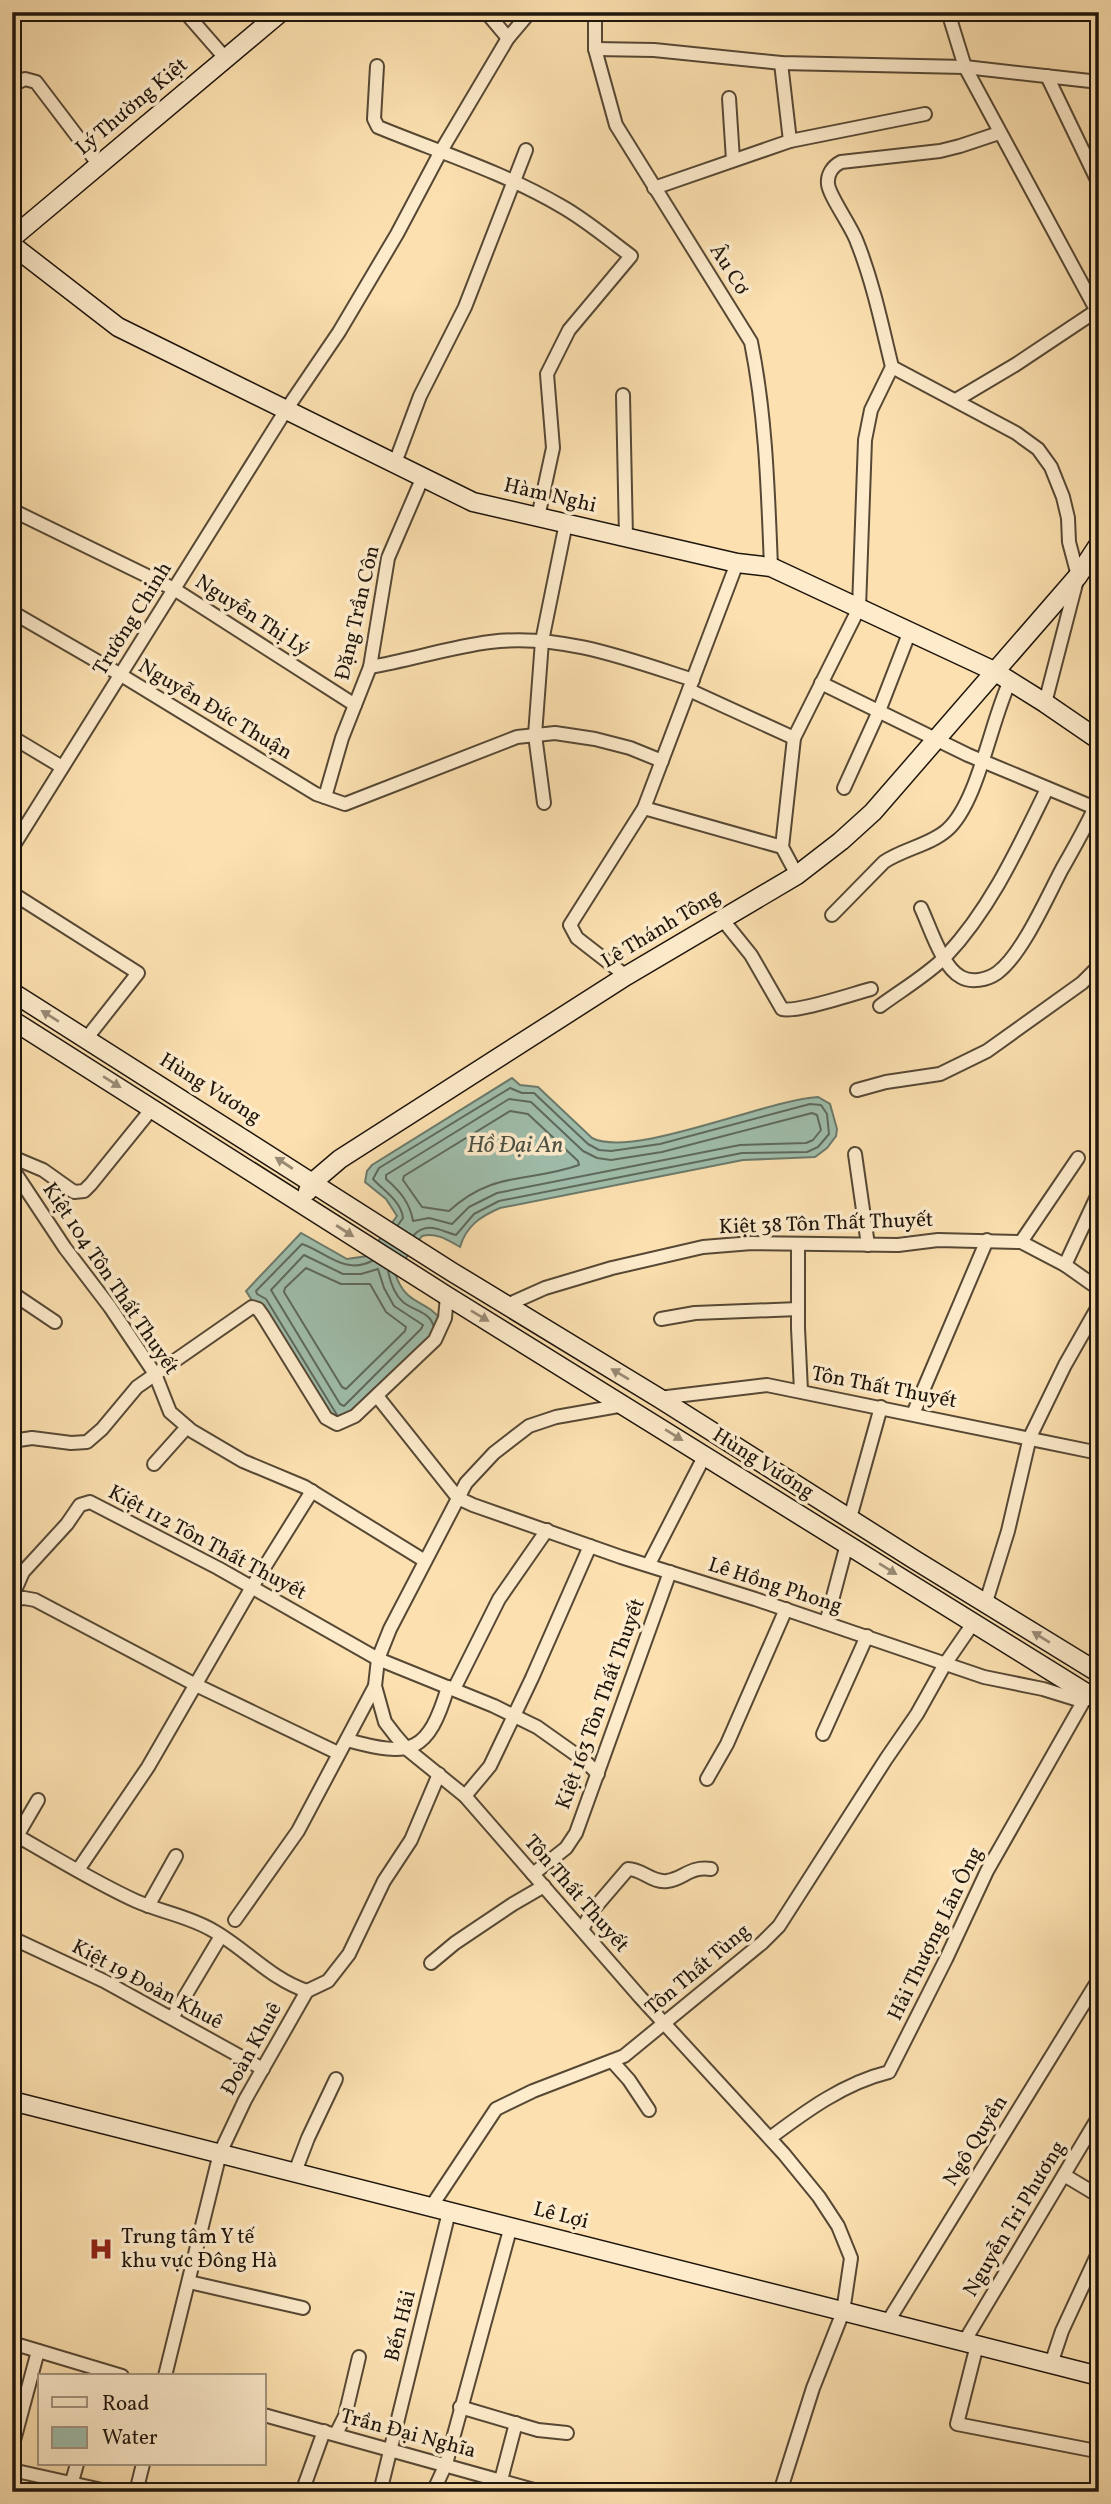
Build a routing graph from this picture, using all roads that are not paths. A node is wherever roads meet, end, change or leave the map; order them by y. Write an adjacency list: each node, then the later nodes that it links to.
1 (185, 12): 9 (street)
2 (281, 12): 9 (street, Lý Thường Kiệt)
3 (485, 12): 7 (street)
4 (530, 12): 7 (street, Trường Chinh)
5 (595, 12): 8 (street, Âu Cơ)
6 (948, 12): 12 (street)
7 (508, 38): 21 (street, Trường Chinh)
8 (596, 48): 10 (street); 26 (street, Âu Cơ)
9 (226, 58): 23 (street, Lý Thường Kiệt)
10 (781, 63): 12 (street); 19 (street)
11 (377, 66): 21 (street)
12 (965, 66): 13 (street); 18 (street)
13 (1047, 76): 14 (street); 25 (street)
14 (1099, 82)
15 (12, 85): 23 (street)
16 (729, 97): 22 (street)
17 (925, 114): 19 (street)
18 (999, 133): 29 (street); 31 (street)
19 (790, 141): 22 (street)
20 (526, 150): 24 (street)
21 (441, 151): 24 (street); 34 (street, Trường Chinh)
22 (733, 160): 26 (street)
23 (99, 165): 27 (street, Lý Thường Kiệt)
24 (515, 182): 35 (street); 38 (street)
25 (1099, 184)
26 (654, 188): 43 (street, Âu Cơ)
27 (12, 237)
28 (12, 245): 34 (street, Hàm Nghi)
29 (1094, 292): 30 (street)
30 (1098, 313): 33 (street)
31 (892, 368): 33 (street); 46 (street)
32 (623, 395): 40 (street)
33 (956, 400): 44 (street)
34 (286, 410): 35 (street, Hàm Nghi); 45 (street, Trường Chinh)
35 (395, 463): 36 (street, Hàm Nghi)
36 (422, 479): 38 (street, Hàm Nghi); 50 (street, Đặng Trần Côn)
37 (12, 510): 45 (street, Nguyễn Thị Lý)
38 (538, 517): 39 (street, Hàm Nghi)
39 (566, 523): 40 (street, Hàm Nghi); 49 (street)
40 (626, 537): 42 (street, Hàm Nghi)
41 (1099, 544): 44 (street, Lê Thánh Tông)
42 (737, 563): 43 (street, Hàm Nghi); 55 (street)
43 (771, 567): 46 (street, Hàm Nghi)
44 (1077, 576): 51 (street, Lê Thánh Tông); 56 (street)
45 (174, 589): 52 (street, Trường Chinh); 57 (street, Nguyễn Thị Lý)
46 (859, 608): 48 (street, Hàm Nghi); 54 (street)
47 (12, 612): 52 (street, Nguyễn Đức Thuận)
48 (909, 631): 51 (street, Hàm Nghi); 58 (street)
49 (542, 641): 50 (street); 55 (street); 59 (street)
50 (370, 667): 57 (street, Đặng Trần Côn)
51 (994, 671): 53 (street, Hàm Nghi); 62 (street, Lê Thánh Tông)
52 (121, 675): 66 (street, Trường Chinh); 69 (street, Nguyễn Đức Thuận)
53 (1010, 681): 56 (street, Hàm Nghi); 65 (street)
54 (821, 683): 58 (street); 61 (street)
55 (691, 685): 61 (street); 64 (street)
56 (1045, 703): 63 (street, Hàm Nghi)
57 (355, 705): 69 (street, Đặng Trần Côn)
58 (879, 711): 62 (street); 67 (street)
59 (535, 735): 64 (street); 69 (street); 70 (street)
60 (12, 737): 66 (street)
61 (794, 738): 73 (street)
62 (937, 739): 65 (street); 75 (street, Lê Thánh Tông)
63 (1099, 740)
64 (662, 761): 72 (street)
65 (982, 761): 68 (street); 78 (street)
66 (62, 767): 74 (street, Trường Chinh)
67 (844, 788)
68 (1047, 789): 71 (street); 80 (street)
69 (325, 797)
70 (544, 803)
71 (1097, 803): 80 (street)
72 (644, 808): 73 (street); 82 (street)
73 (782, 847): 75 (street)
74 (12, 848)
75 (797, 874): 79 (street, Lê Thánh Tông)
76 (12, 893): 87 (street)
77 (921, 908): 80 (street)
78 (832, 915)
79 (722, 919): 82 (street, Lê Thánh Tông); 83 (street)
80 (944, 958): 85 (street)
81 (1099, 966): 90 (street)
82 (626, 976): 96 (street, Lê Thánh Tông)
83 (871, 989)
84 (12, 992): 87 (street, Hùng Vương, one-way to 84)
85 (880, 1006)
86 (12, 1020): 88 (street)
87 (86, 1039): 88 (street); 89 (street, Hùng Vương)
88 (74, 1059): 91 (street, one-way to 91)
89 (161, 1085): 91 (street); 96 (street, Hùng Vương, one-way to 89)
90 (857, 1090)
91 (149, 1105): 93 (street); 98 (street)
92 (855, 1154): 102 (street)
93 (12, 1157)
94 (1077, 1158): 100 (street)
95 (12, 1168): 112 (street, Kiệt 104 Tôn Thất Thuyết)
96 (313, 1182): 98 (street, Lê Thánh Tông); 107 (street, Hùng Vương)
97 (1099, 1192): 103 (street)
98 (301, 1203): 106 (street, Hùng Vương, one-way to 106)
99 (987, 1240): 100 (street, Kiệt 38 Tôn Thất Thuyết); 102 (street, Kiệt 38 Tôn Thất Thuyết); 118 (street)
100 (1021, 1242): 103 (street, Kiệt 38 Tôn Thất Thuyết)
101 (798, 1244): 102 (street, Kiệt 38 Tôn Thất Thuyết); 107 (street, Kiệt 38 Tôn Thất Thuyết); 109 (street)
102 (868, 1245)
103 (1065, 1265): 104 (street, Kiệt 38 Tôn Thất Thuyết)
104 (1099, 1289)
105 (12, 1293): 111 (street)
106 (447, 1296): 114 (street); 116 (street, Hùng Vương, one-way to 116)
107 (507, 1305): 115 (street, Hùng Vương, one-way to 107)
108 (1099, 1305): 120 (street)
109 (798, 1309): 110 (street); 113 (street)
110 (662, 1319)
111 (55, 1322)
112 (155, 1374): 114 (street); 119 (street, Kiệt 104 Tôn Thất Thuyết); 121 (street)
113 (802, 1391): 115 (street, Tôn Thất Thuyết); 117 (street, Tôn Thất Thuyết)
114 (377, 1396): 126 (street)
115 (659, 1398): 116 (street); 127 (street, Hùng Vương)
116 (626, 1405): 123 (street, Hùng Vương, one-way to 123); 126 (street, Tôn Thất Thuyết)
117 (881, 1407): 118 (street, Tôn Thất Thuyết); 127 (street)
118 (913, 1414): 120 (street, Tôn Thất Thuyết)
119 (187, 1427): 124 (street); 125 (street, Kiệt 104 Tôn Thất Thuyết)
120 (1030, 1437): 122 (street, Tôn Thất Thuyết); 136 (street)
121 (12, 1441)
122 (1099, 1452)
123 (705, 1455): 129 (street, Hùng Vương); 132 (street)
124 (154, 1464)
125 (312, 1490): 131 (street, Kiệt 104 Tôn Thất Thuyết); 134 (street)
126 (458, 1498): 128 (street, Lê Hồng Phong); 131 (street, Tôn Thất Thuyết)
127 (851, 1518): 129 (street); 136 (street, Hùng Vương)
128 (547, 1530): 130 (street, Lê Hồng Phong); 146 (street)
129 (843, 1542): 138 (street, Hùng Vương, one-way to 138); 139 (street)
130 (590, 1546): 132 (street, Lê Hồng Phong); 148 (street)
131 (425, 1561): 141 (street, Tôn Thất Thuyết)
132 (649, 1564): 133 (street, Lê Hồng Phong)
133 (670, 1572): 137 (street, Lê Hồng Phong); 154 (street, Kiệt 163 Tôn Thất Thuyết)
134 (252, 1587): 135 (street, Kiệt 112 Tôn Thất Thuyết); 141 (street, Kiệt 112 Tôn Thất Thuyết); 144 (street)
135 (12, 1598): 144 (street)
136 (986, 1602): 138 (street); 143 (street, Hùng Vương, one-way to 136)
137 (786, 1609): 139 (street, Lê Hồng Phong); 155 (street)
138 (974, 1622): 142 (street, Tôn Thất Tùng); 147 (street, Hùng Vương)
139 (826, 1623): 140 (street, Lê Hồng Phong)
140 (867, 1636): 142 (street, Lê Hồng Phong); 149 (street)
141 (378, 1659): 145 (street, Tôn Thất Thuyết); 146 (street, Kiệt 112 Tôn Thất Thuyết)
142 (945, 1664): 147 (street, Lê Hồng Phong); 173 (street, Tôn Thất Tùng)
143 (1099, 1674): 147 (street)
144 (196, 1685): 152 (street); 161 (street)
145 (375, 1686): 150 (street); 151 (street, Tôn Thất Thuyết)
146 (451, 1688): 148 (street, Kiệt 112 Tôn Thất Thuyết); 151 (street)
147 (1090, 1699): 180 (street, Hải Thượng Lãn Ông)
148 (513, 1716): 154 (street, Kiệt 112 Tôn Thất Thuyết); 156 (street)
149 (823, 1734)
150 (347, 1740): 151 (street); 152 (street)
151 (407, 1749): 153 (street, Tôn Thất Thuyết)
152 (338, 1753): 165 (street)
153 (439, 1774): 156 (street, Tôn Thất Thuyết); 171 (street, Đoàn Khuê)
154 (598, 1774): 162 (street, Kiệt 163 Tôn Thất Thuyết)
155 (707, 1779)
156 (465, 1796): 162 (street, Tôn Thất Thuyết)
157 (38, 1800): 158 (street)
158 (15, 1835): 161 (street)
159 (176, 1856): 164 (street)
160 (710, 1869): 166 (street)
161 (78, 1870): 164 (street)
162 (533, 1874): 163 (street, Tôn Thất Thuyết)
163 (544, 1886): 166 (street, Tôn Thất Thuyết); 169 (street)
164 (148, 1906): 167 (street)
165 (235, 1920)
166 (582, 1930): 173 (street, Tôn Thất Thuyết)
167 (221, 1936): 171 (street); 172 (street)
168 (12, 1938): 172 (street, Kiệt 19 Đoàn Khuê)
169 (430, 1964)
170 (1099, 1979): 192 (street, Ngô Quyền)
171 (307, 1991): 175 (street, Đoàn Khuê)
172 (172, 2018): 175 (street, Kiệt 19 Đoàn Khuê)
173 (665, 2024): 174 (street, Tôn Thất Tùng); 180 (street, Tôn Thất Thuyết)
174 (612, 2061): 178 (street); 185 (street, Tôn Thất Tùng)
175 (263, 2069): 181 (street, Đoàn Khuê)
176 (336, 2079): 182 (street)
177 (12, 2101): 181 (street, Lê Lợi)
178 (649, 2110)
179 (1099, 2116): 183 (street, Nguyễn Tri Phương)
180 (770, 2138): 191 (street, Tôn Thất Thuyết)
181 (220, 2153): 182 (street, Lê Lợi); 189 (street, Đoàn Khuê)
182 (295, 2172): 185 (street, Lê Lợi)
183 (1064, 2175): 184 (street); 194 (street, Nguyễn Tri Phương)
184 (1099, 2196)
185 (431, 2207): 186 (street, Lê Lợi)
186 (449, 2212): 187 (street, Lê Lợi); 208 (street, Bến Hải)
187 (511, 2226): 191 (street, Lê Lợi); 201 (street)
188 (1099, 2251): 197 (street)
189 (188, 2282): 190 (street); 199 (street, Đoàn Khuê)
190 (303, 2308)
191 (843, 2312): 192 (street, Lê Lợi); 221 (street, Tôn Thất Thuyết)
192 (887, 2323): 194 (street, Lê Lợi)
193 (12, 2343): 195 (street)
194 (971, 2344): 197 (street, Lê Lợi); 207 (street, Nguyễn Tri Phương)
195 (38, 2351): 198 (street); 206 (street)
196 (359, 2357): 204 (street)
197 (1051, 2364): 200 (street, Lê Lợi)
198 (103, 2374)
199 (165, 2374)
200 (1099, 2376)
201 (460, 2407): 203 (street); 209 (street)
202 (266, 2416): 204 (street, Trần Đại Nghĩa)
203 (516, 2423): 205 (street); 213 (street)
204 (330, 2433): 208 (street, Trần Đại Nghĩa); 217 (street)
205 (567, 2433)
206 (12, 2448)
207 (1099, 2448)
208 (390, 2449): 209 (street, Trần Đại Nghĩa); 218 (street, Bến Hải)
209 (446, 2464): 213 (street, Trần Đại Nghĩa); 219 (street)
210 (76, 2466): 214 (street)
211 (142, 2466): 216 (street)
212 (12, 2470): 214 (street)
213 (501, 2480): 220 (street, Trần Đại Nghĩa)
214 (70, 2487): 215 (street)
215 (111, 2492)
216 (136, 2492)
217 (302, 2492)
218 (380, 2492)
219 (433, 2492)
220 (541, 2492)
221 (780, 2492)

